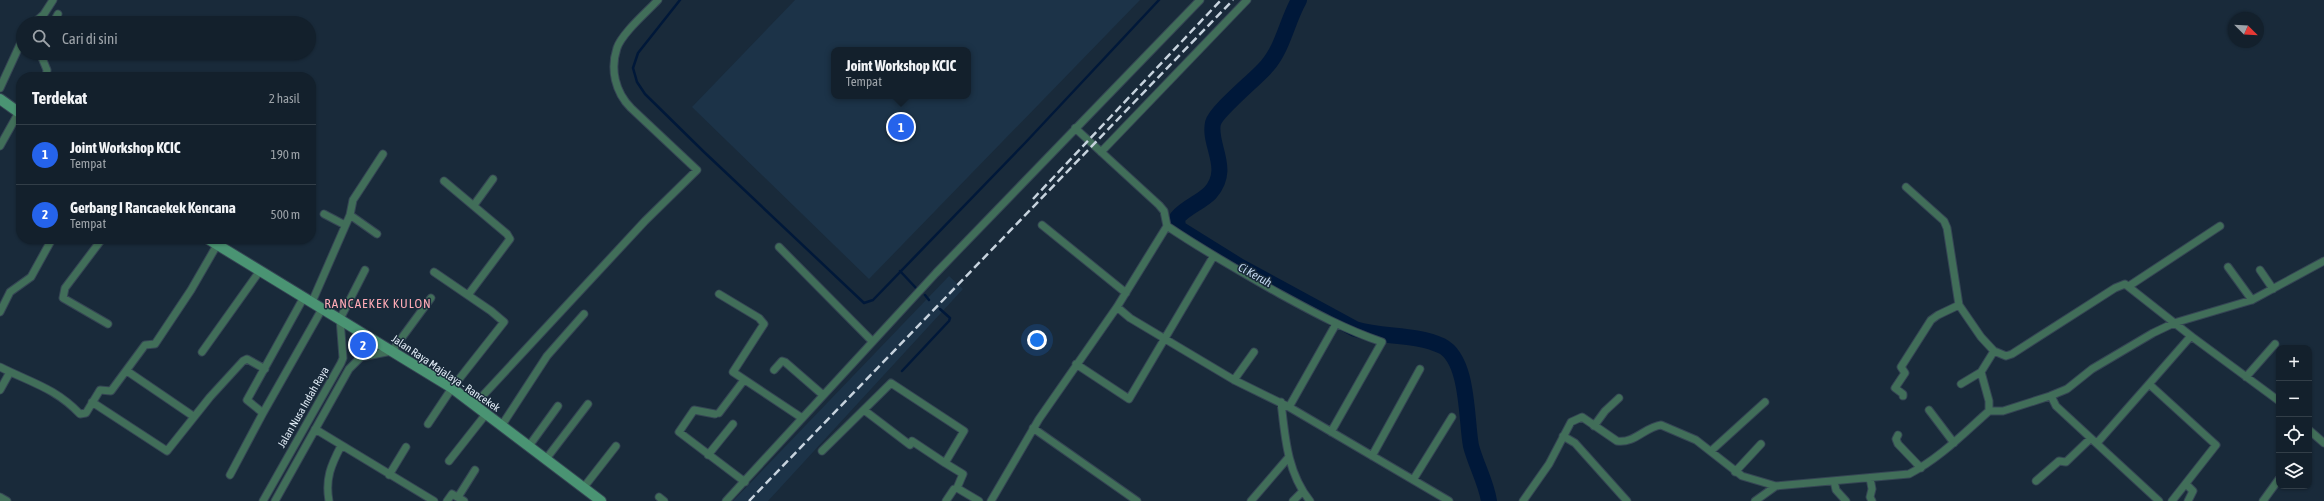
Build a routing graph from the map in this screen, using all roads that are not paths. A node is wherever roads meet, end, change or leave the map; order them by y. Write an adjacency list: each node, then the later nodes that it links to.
1 (53, 0): 5 (street)
2 (658, 0): 87 (street)
3 (1200, 0): 13 (street)
4 (1247, 0): 15 (street)
5 (41, 16)
6 (16, 53): 9 (street)
7 (43, 60): 8 (street)
8 (47, 72)
9 (0, 88)
10 (0, 99): 11 (main road)
11 (16, 110)
12 (16, 120): 14 (street)
13 (1075, 128): 15 (street); 58 (street)
14 (0, 146)
15 (1101, 152): 25 (street)
16 (383, 154): 22 (street)
17 (493, 179): 20 (street)
18 (444, 181): 20 (street)
19 (1906, 187): 47 (street)
20 (474, 205): 43 (street)
21 (324, 214): 23 (street)
22 (350, 215): 23 (street); 27 (street)
23 (345, 225): 45 (street)
24 (1042, 225): 41 (street)
25 (1167, 226): 32 (street); 41 (street)
26 (2220, 226): 39 (street)
27 (377, 234)
28 (49, 244): 50 (street)
29 (98, 244): 53 (street)
30 (217, 245): 37 (main road, Jalan Raya Majalaya - Rancekek); 69 (street)
31 (779, 247): 58 (street)
32 (1212, 256): 54 (street); 57 (street)
33 (2324, 261): 40 (street)
34 (2228, 267): 46 (street)
35 (366, 270): 52 (street)
36 (2260, 270): 40 (street)
37 (259, 272): 45 (main road, Jalan Raya Majalaya - Rancekek); 62 (street)
38 (434, 272): 43 (street)
39 (2129, 286): 55 (street); 61 (street)
40 (2273, 289): 46 (street)
41 (1126, 293): 48 (street)
42 (719, 294): 73 (street)
43 (468, 295): 77 (street)
44 (431, 298): 60 (street)
45 (308, 300): 49 (main road, Jalan Raya Majalaya - Rancekek); 66 (street)
46 (2252, 300): 55 (street)
47 (1959, 305): 61 (street); 80 (street)
48 (1117, 307): 57 (street); 64 (street)
49 (322, 309): 52 (main road, Jalan Raya Majalaya - Rancekek); 94 (street)
50 (0, 312)
51 (584, 314): 101 (street)
52 (340, 319): 60 (main road, Jalan Raya Majalaya - Rancekek); 134 (street, Jalan Nusa Indah Raya)
53 (108, 324)
54 (1336, 324): 90 (street); 105 (street)
55 (2177, 325): 56 (street); 82 (street)
56 (2191, 336): 72 (street); 76 (street)
57 (1164, 337): 64 (street); 74 (street)
58 (872, 341): 79 (street)
59 (2276, 344): 72 (street)
60 (392, 351): 77 (main road, Jalan Raya Majalaya - Rancekek); 104 (street, Jalan Nusa Indah Raya)
61 (1994, 351): 71 (street)
62 (202, 352)
63 (1254, 352): 74 (street)
64 (1076, 364): 103 (street)
65 (0, 367): 70 (street)
66 (265, 369): 94 (street); 96 (street)
67 (1420, 369): 121 (street)
68 (774, 370): 79 (street)
69 (127, 371): 84 (street); 96 (street)
70 (10, 372): 78 (street); 84 (street)
71 (1981, 372): 75 (street); 93 (street)
72 (2246, 377): 83 (street)
73 (744, 380): 98 (street); 120 (street)
74 (1234, 380): 85 (street)
75 (1961, 384)
76 (2149, 384): 111 (street); 137 (street)
77 (452, 388): 87 (main road, Jalan Raya Majalaya - Rancekek); 99 (street)
78 (0, 390)
79 (823, 395): 98 (street)
80 (1903, 396)
81 (1619, 398): 102 (street)
82 (2052, 399): 93 (street); 109 (street)
83 (2276, 399)
84 (92, 402): 96 (street)
85 (1281, 402): 90 (street); 122 (street)
86 (1765, 402): 118 (street)
87 (475, 404): 95 (main road, Jalan Raya Majalaya - Rancekek)
88 (588, 404): 123 (street)
89 (558, 406): 116 (street)
90 (1289, 407): 105 (street)
91 (864, 410): 119 (street); 125 (street); 125 (street)
92 (1929, 410): 110 (street)
93 (1989, 411): 110 (street)
94 (263, 413): 129 (street)
95 (486, 414): 101 (main road, Jalan Raya Majalaya - Rancekek); 124 (street)
96 (194, 416)
97 (1452, 417): 132 (street)
98 (802, 418): 135 (street)
99 (428, 424)
100 (733, 424): 120 (street)
101 (502, 425): 116 (main road, Jalan Raya Majalaya - Rancekek)
102 (1594, 426): 108 (street); 118 (street)
103 (1033, 428): 156 (street); 157 (street)
104 (315, 429): 114 (street); 140 (street, Jalan Nusa Indah Raya)
105 (1331, 432): 121 (street)
106 (1898, 435): 126 (street)
107 (2312, 435): 112 (street)
108 (1562, 436): 162 (street); 163 (street)
109 (2090, 439): 111 (street); 133 (street)
110 (1954, 442): 126 (street)
111 (2097, 443): 167 (street)
112 (2324, 443)
113 (1761, 444): 128 (street)
114 (341, 446): 130 (street); 149 (street)
115 (406, 446): 130 (street)
116 (529, 446): 123 (main road, Jalan Raya Majalaya - Rancekek)
117 (616, 446): 141 (street)
118 (1711, 450): 128 (street)
119 (822, 451)
120 (708, 455): 135 (street)
121 (1372, 456): 132 (street)
122 (1288, 458): 143 (street); 158 (street)
123 (546, 459): 141 (main road, Jalan Raya Majalaya - Rancekek)
124 (449, 461)
125 (945, 463): 142 (street)
126 (1921, 468): 131 (street)
127 (475, 470): 145 (street)
128 (1735, 472): 139 (street)
129 (230, 475)
130 (389, 475): 150 (street)
131 (1870, 479): 138 (street); 166 (street)
132 (1413, 480): 161 (street)
133 (2036, 481)
134 (273, 482): 140 (street); 147 (street, Jalan Nusa Indah Raya)
135 (745, 482): 153 (street)
136 (2276, 483): 170 (street)
137 (2186, 484): 168 (street); 169 (street)
138 (1835, 485): 139 (street); 165 (street)
139 (1776, 486): 164 (street)
140 (282, 487): 148 (street, Jalan Nusa Indah Raya)
141 (584, 487): 152 (main road, Jalan Raya Majalaya - Rancekek)
142 (957, 488): 154 (street); 155 (street)
143 (1302, 492): 159 (street); 160 (street)
144 (0, 497): 146 (street)
145 (461, 499): 151 (street)
146 (7, 501)
147 (263, 501)
148 (275, 501)
149 (329, 501)
150 (434, 501)
151 (447, 501)
152 (601, 501)
153 (726, 501)
154 (946, 501)
155 (979, 501)
156 (991, 501)
157 (1137, 501)
158 (1251, 501)
159 (1293, 501)
160 (1310, 501)
161 (1449, 501)
162 (1523, 501)
163 (1627, 501)
164 (1755, 501)
165 (1846, 501)
166 (1872, 501)
167 (2159, 501)
168 (2172, 501)
169 (2188, 501)
170 (2263, 501)

